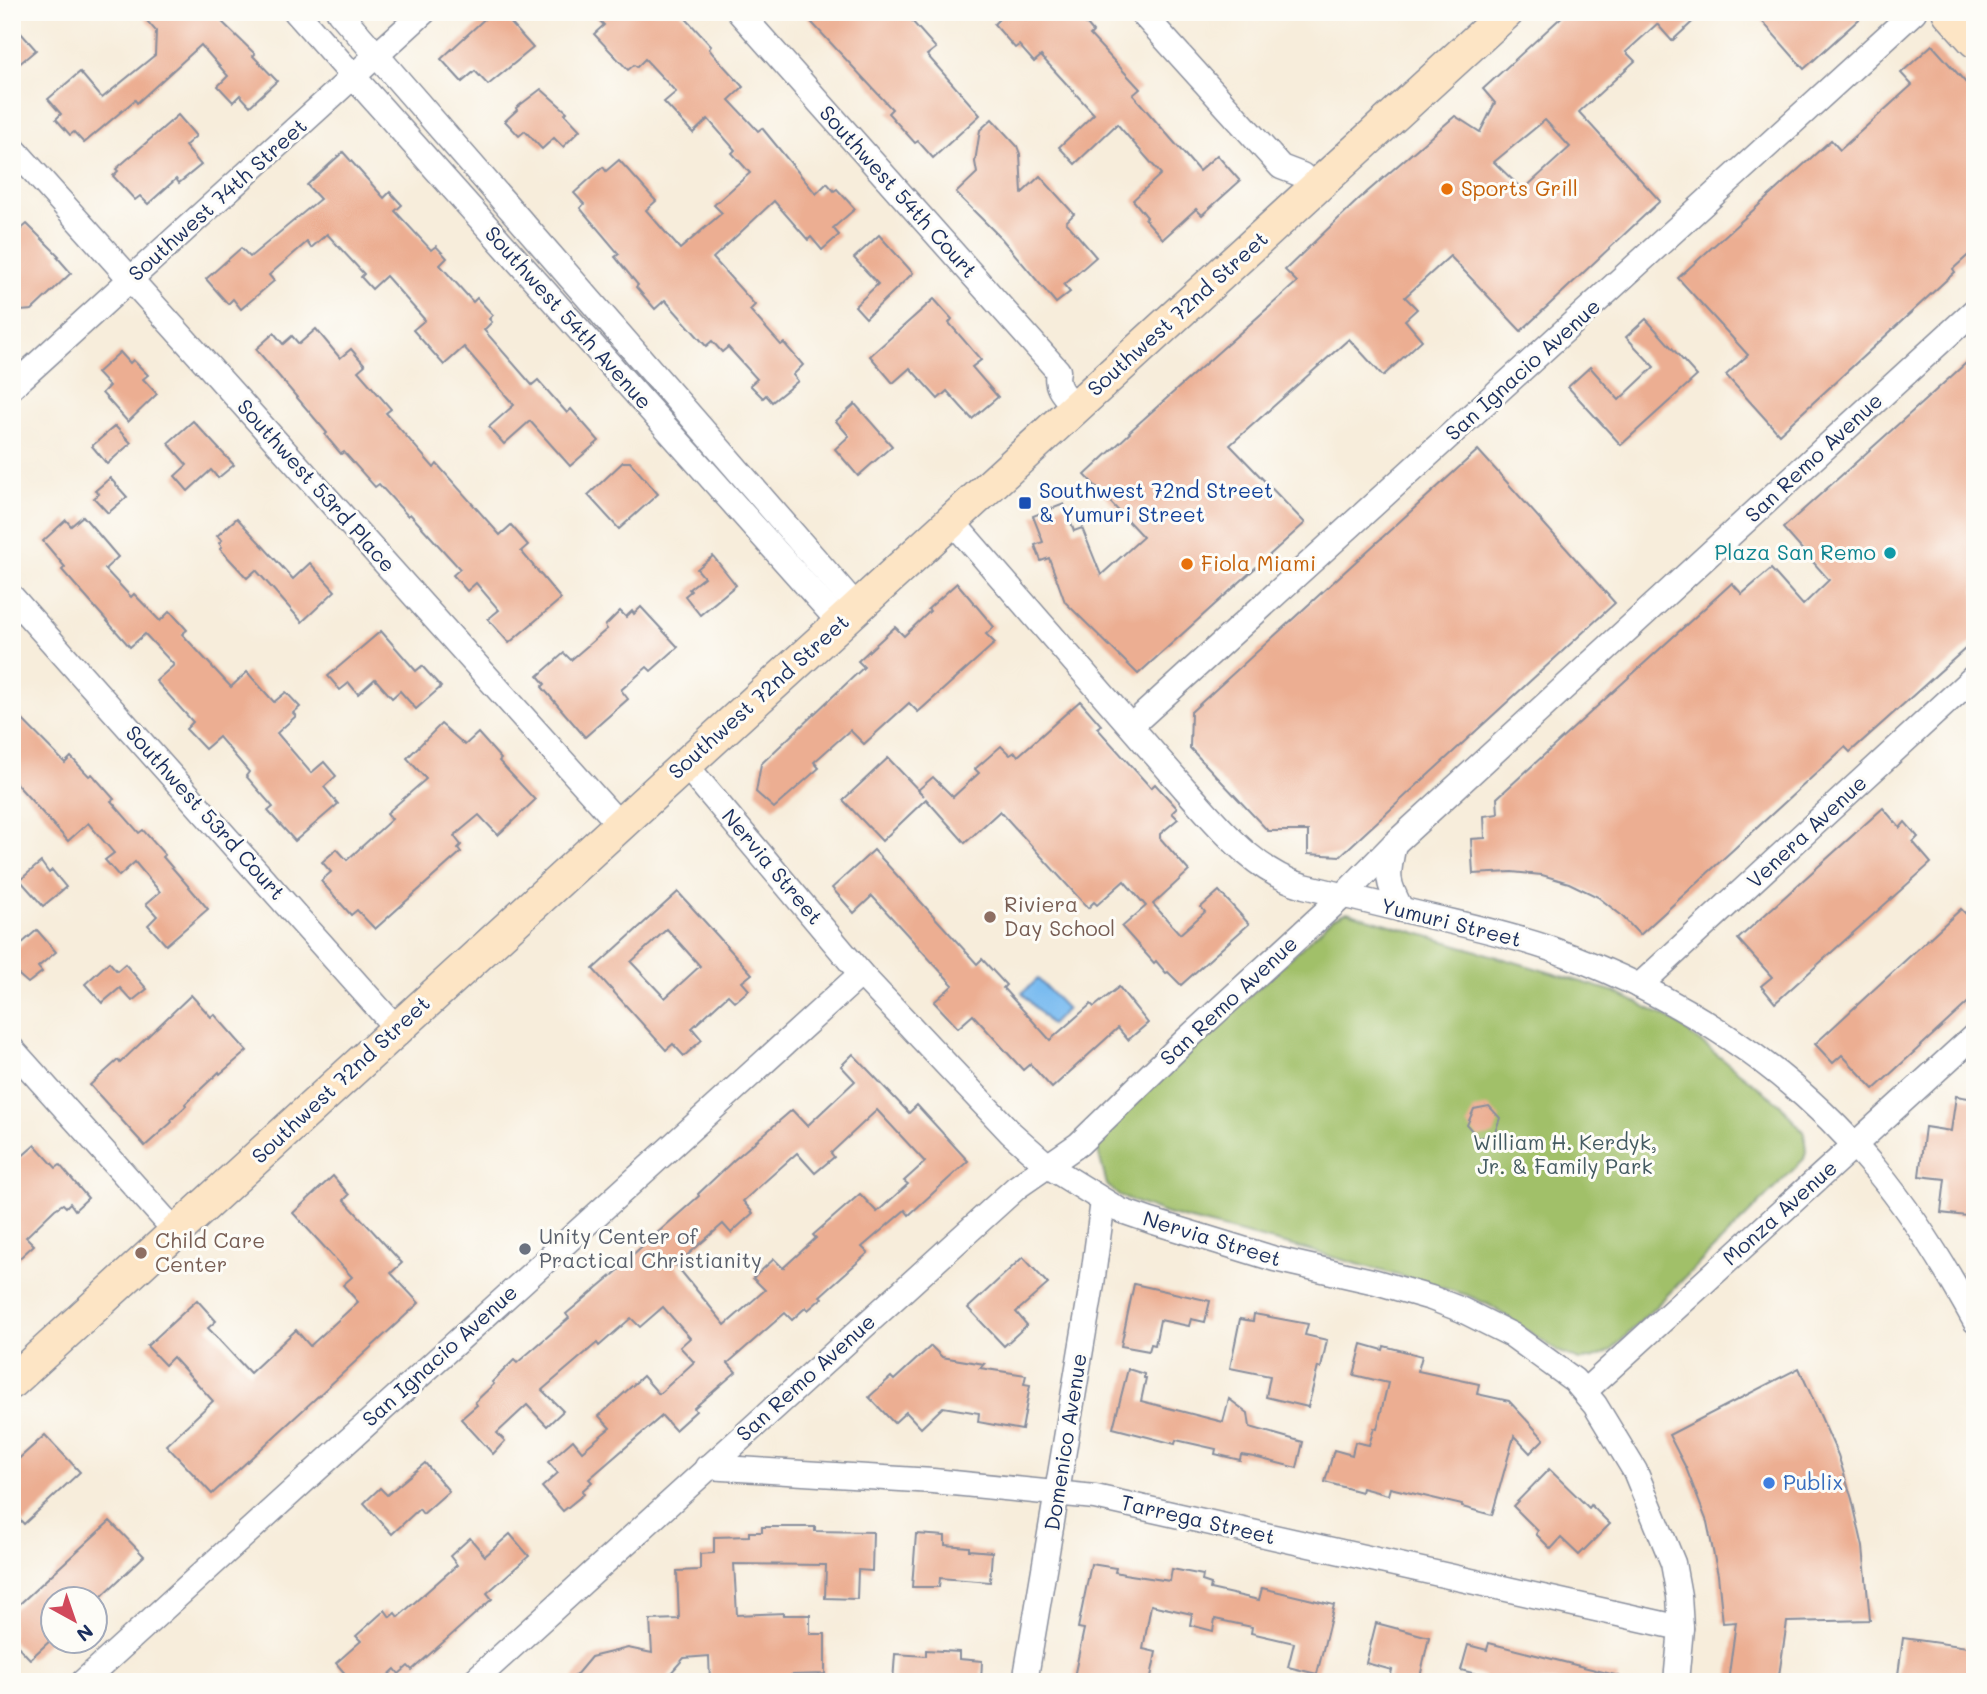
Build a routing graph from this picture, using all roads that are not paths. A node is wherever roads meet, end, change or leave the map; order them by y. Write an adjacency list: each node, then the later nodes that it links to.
1 (296, 12): 11 (street, Southwest 54th Avenue)
2 (339, 12): 10 (street, Southwest 54th Avenue)
3 (424, 12): 10 (street, Southwest 74th Street)
4 (739, 12): 17 (street, Southwest 54th Court)
5 (1141, 12): 13 (street)
6 (1507, 12): 13 (main road, Southwest 72nd Street)
7 (1914, 12): 22 (street, San Ignacio Avenue)
8 (1949, 12): 9 (main road)
9 (1975, 41)
10 (377, 56): 11 (street, Southwest 74th Street); 20 (street, Southwest 54th Avenue)
11 (354, 77): 14 (street, Southwest 74th Street); 20 (street, Southwest 54th Avenue)
12 (12, 147): 14 (street, Southwest 53rd Place)
13 (1305, 197): 17 (main road, Southwest 72nd Street)
14 (130, 279): 16 (street, Southwest 74th Street); 24 (street, Southwest 53rd Place)
15 (1975, 310): 25 (street, San Remo Avenue)
16 (12, 387)
17 (1085, 398): 18 (main road, Southwest 72nd Street)
18 (952, 521): 20 (main road, Southwest 72nd Street); 22 (street, Yumuri Street)
19 (12, 597): 30 (street, Southwest 53rd Court)
20 (848, 615): 23 (main road, Southwest 72nd Street)
21 (1975, 676): 29 (street, Venera Avenue)
22 (1130, 726): 26 (street, Yumuri Street)
23 (685, 764): 24 (main road, Southwest 72nd Street); 28 (street, Nervia Street)
24 (620, 825): 30 (main road, Southwest 72nd Street)
25 (1394, 844): 26 (street, San Remo Avenue); 27 (street)
26 (1344, 895): 27 (street, Yumuri Street); 34 (street, San Remo Avenue)
27 (1402, 910): 29 (street, Yumuri Street)
28 (861, 974): 34 (street, Nervia Street); 44 (street, San Ignacio Avenue)
29 (1639, 986): 33 (street, Yumuri Street)
30 (397, 1029): 36 (main road, Southwest 72nd Street)
31 (1975, 1035): 33 (street, Monza Avenue)
32 (12, 1049): 36 (street)
33 (1854, 1146): 37 (street, Yumuri Street); 40 (street, Monza Avenue)
34 (1048, 1166): 35 (street, Nervia Street); 41 (street, San Remo Avenue)
35 (1103, 1201): 40 (street, Nervia Street); 42 (street, Domenico Avenue)
36 (176, 1232): 39 (main road, Southwest 72nd Street)
37 (1966, 1290): 38 (street, Yumuri Street)
38 (1975, 1321)
39 (12, 1382)
40 (1585, 1391): 43 (street, Nervia Street)
41 (707, 1467): 42 (street, Tarrega Street); 45 (street, San Remo Avenue)
42 (1058, 1493): 43 (street, Tarrega Street); 46 (street, Domenico Avenue)
43 (1681, 1628): 47 (street, Nervia Street)
44 (83, 1682)
45 (473, 1682)
46 (1025, 1682)
47 (1676, 1682)

